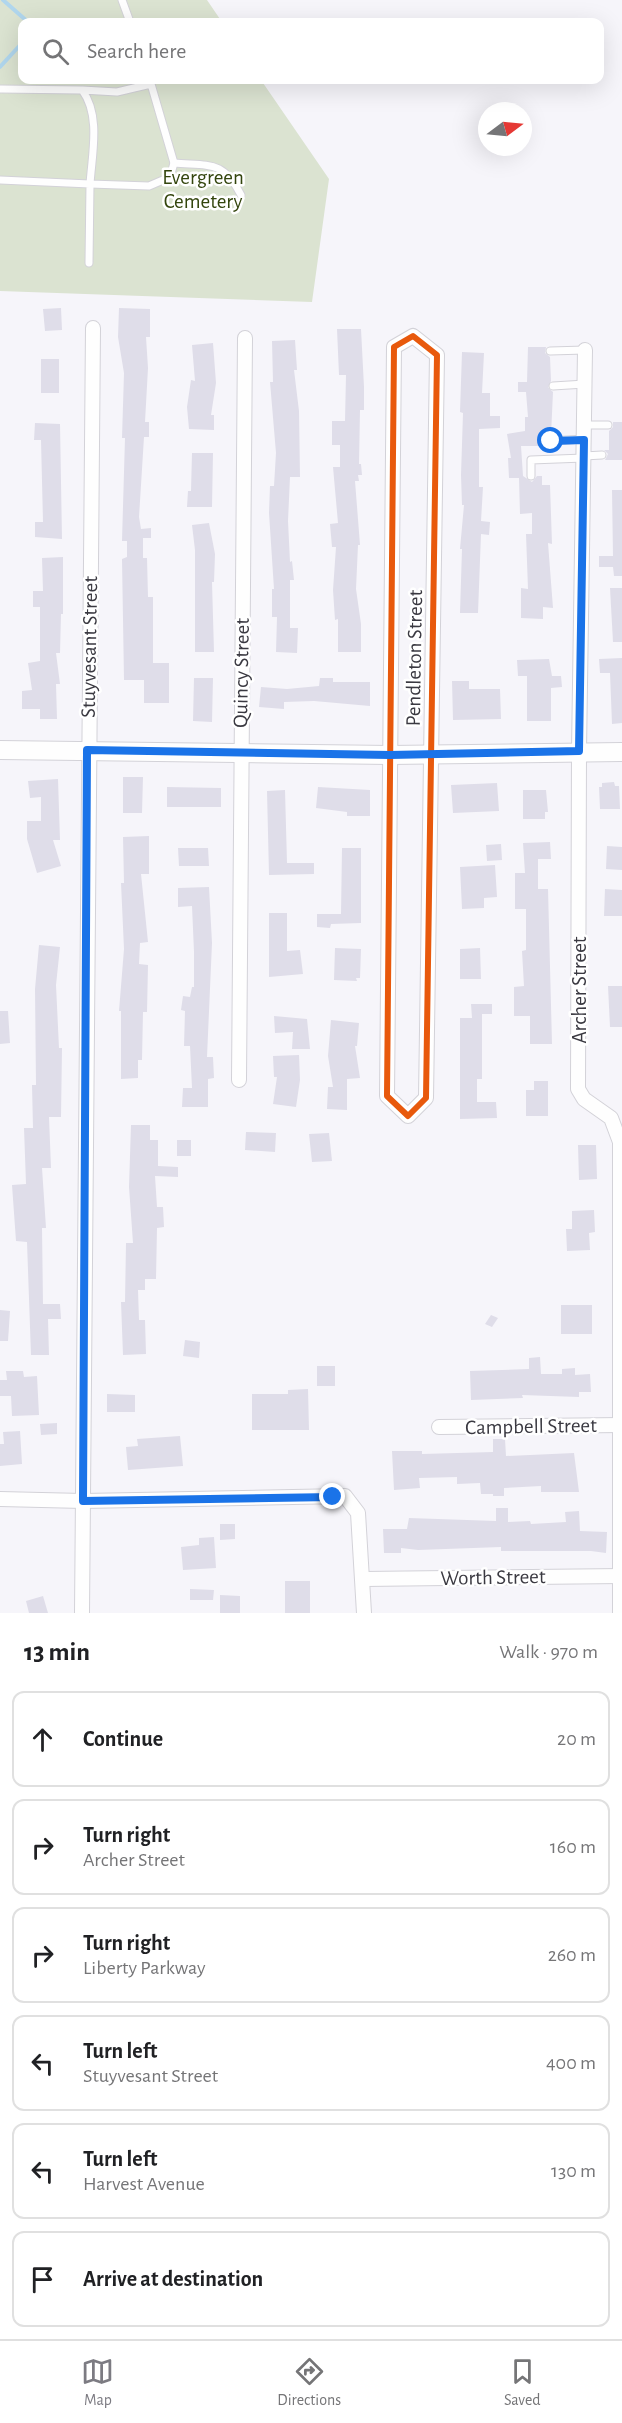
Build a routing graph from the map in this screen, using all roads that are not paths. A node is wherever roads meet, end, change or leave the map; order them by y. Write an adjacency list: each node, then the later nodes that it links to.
1 (122, 0): 2 (lane)
2 (129, 18)
3 (143, 84): 6 (lane)
4 (151, 84): 7 (lane)
5 (0, 89): 6 (lane)
6 (82, 90): 9 (lane)
7 (174, 163): 9 (lane); 10 (lane)
8 (0, 180): 9 (lane)
9 (90, 184): 11 (lane)
10 (241, 195)
11 (89, 263)
12 (93, 328): 26 (street, Stuyvesant Street)
13 (244, 338): 27 (street, Quincy Street)
14 (585, 350): 15 (lane); 16 (street, Archer Street)
15 (550, 351)
16 (585, 384): 17 (lane); 18 (street, Archer Street)
17 (553, 386)
18 (584, 424): 19 (lane); 20 (street, Archer Street)
19 (608, 425)
20 (584, 440): 21 (lane); 23 (street, Archer Street)
21 (551, 441)
22 (602, 455): 23 (lane)
23 (584, 457): 24 (lane); 28 (street, Archer Street)
24 (531, 476)
25 (0, 750): 26 (street)
26 (87, 750): 27 (street); 38 (street, Stuyvesant Street)
27 (240, 751): 31 (street); 32 (street, Quincy Street)
28 (579, 751): 29 (street); 30 (street); 33 (street, Archer Street)
29 (622, 752)
30 (429, 754): 31 (street); 31 (street, Pendleton Street); 31 (street, Pendleton Street)
31 (390, 755)
32 (239, 1080)
33 (621, 1271): 34 (street, Archer Street)
34 (621, 1425): 35 (street, Campbell Street); 37 (street, Archer Street)
35 (439, 1427)
36 (0, 1499): 38 (street)
37 (621, 1499): 39 (street, Archer Street)
38 (83, 1501): 40 (street); 41 (street, Stuyvesant Street)
39 (621, 1576): 40 (street, Worth Street); 43 (street, Archer Street)
40 (364, 1579): 42 (street)
41 (82, 1613)
42 (364, 1613)
43 (620, 1613)

